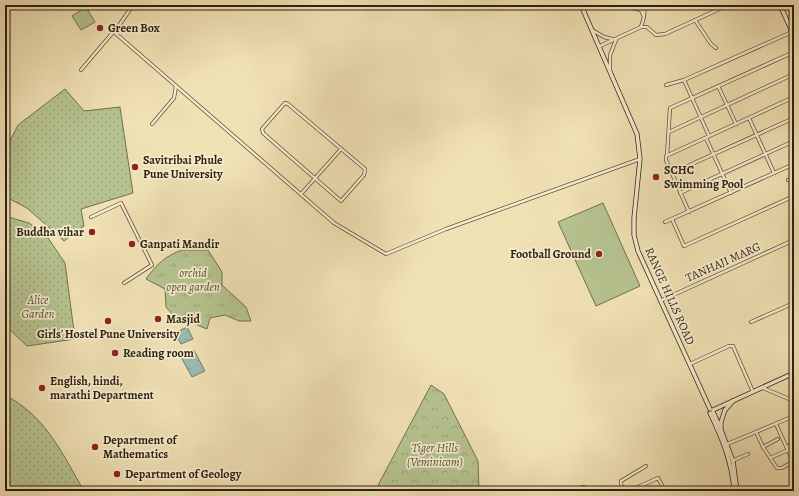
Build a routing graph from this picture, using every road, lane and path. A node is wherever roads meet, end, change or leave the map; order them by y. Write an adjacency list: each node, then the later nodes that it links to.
1 (133, 5): 11 (street)
2 (581, 5): 10 (street, RANGE HILLS ROAD)
3 (629, 5): 7 (street)
4 (645, 5): 7 (street)
5 (728, 5): 8 (street)
6 (780, 5): 12 (street)
7 (644, 17): 9 (street)
8 (695, 20): 9 (street); 16 (street)
9 (641, 27): 14 (street)
10 (592, 30): 14 (street); 15 (street, RANGE HILLS ROAD)
11 (114, 32): 18 (street); 22 (street)
12 (792, 32): 13 (street); 21 (street)
13 (794, 36)
14 (616, 40): 15 (street); 19 (street)
15 (600, 46): 19 (street, RANGE HILLS ROAD)
16 (716, 48)
17 (794, 52): 24 (street)
18 (81, 70)
19 (610, 72): 41 (street, RANGE HILLS ROAD)
20 (794, 74): 27 (street)
21 (684, 80): 23 (street); 26 (street)
22 (176, 85): 31 (street); 51 (street)
23 (666, 85)
24 (718, 86): 26 (street); 27 (street)
25 (794, 97): 29 (street)
26 (692, 98): 28 (street); 33 (street)
27 (727, 105): 28 (street); 32 (street)
28 (701, 117): 33 (street); 35 (street)
29 (749, 118): 32 (street); 34 (street)
30 (794, 118): 34 (street)
31 (152, 124)
32 (736, 124): 35 (street)
33 (669, 132): 40 (street)
34 (757, 135): 38 (street); 39 (street)
35 (708, 137): 38 (street); 40 (street)
36 (794, 141): 39 (street)
37 (341, 149): 47 (street); 47 (street); 47 (street)
38 (714, 154): 43 (street); 45 (street)
39 (766, 154): 44 (street); 45 (street)
40 (667, 156): 43 (street)
41 (640, 159): 51 (street); 59 (street, RANGE HILLS ROAD)
42 (794, 164): 44 (street)
43 (672, 173): 49 (street)
44 (774, 173): 50 (street)
45 (722, 174): 49 (street); 50 (street)
46 (794, 177): 48 (street)
47 (315, 178): 51 (street)
48 (788, 180)
49 (680, 193): 53 (street)
50 (731, 193): 53 (street)
51 (301, 194)
52 (794, 196): 55 (street)
53 (689, 212): 55 (street)
54 (91, 217): 58 (street)
55 (672, 219): 56 (street)
56 (665, 222)
57 (794, 240): 59 (street, TANHAJI MARG)
58 (124, 283)
59 (660, 301): 62 (street, RANGE HILLS ROAD)
60 (794, 303): 61 (street)
61 (751, 322)
62 (689, 364): 65 (street); 68 (street, RANGE HILLS ROAD)
63 (794, 373): 64 (street)
64 (763, 387): 65 (street); 67 (street)
65 (753, 392): 66 (street)
66 (733, 401): 68 (street); 71 (street)
67 (794, 401)
68 (712, 411): 71 (street, RANGE HILLS ROAD); 74 (street)
69 (794, 416): 70 (street)
70 (776, 424): 72 (street); 77 (street)
71 (721, 430): 74 (street, RANGE HILLS ROAD)
72 (756, 432): 74 (street); 76 (street)
73 (778, 439): 76 (street)
74 (726, 444): 80 (street)
75 (794, 444): 77 (street)
76 (763, 447): 79 (street)
77 (788, 448): 79 (street); 81 (street)
78 (748, 454): 80 (street)
79 (770, 458): 81 (street)
80 (731, 461): 88 (street)
81 (794, 462)
82 (646, 466): 85 (street)
83 (571, 491): 84 (street)
84 (588, 491)
85 (624, 491)
86 (629, 491): 87 (street)
87 (665, 491)
88 (735, 491)

